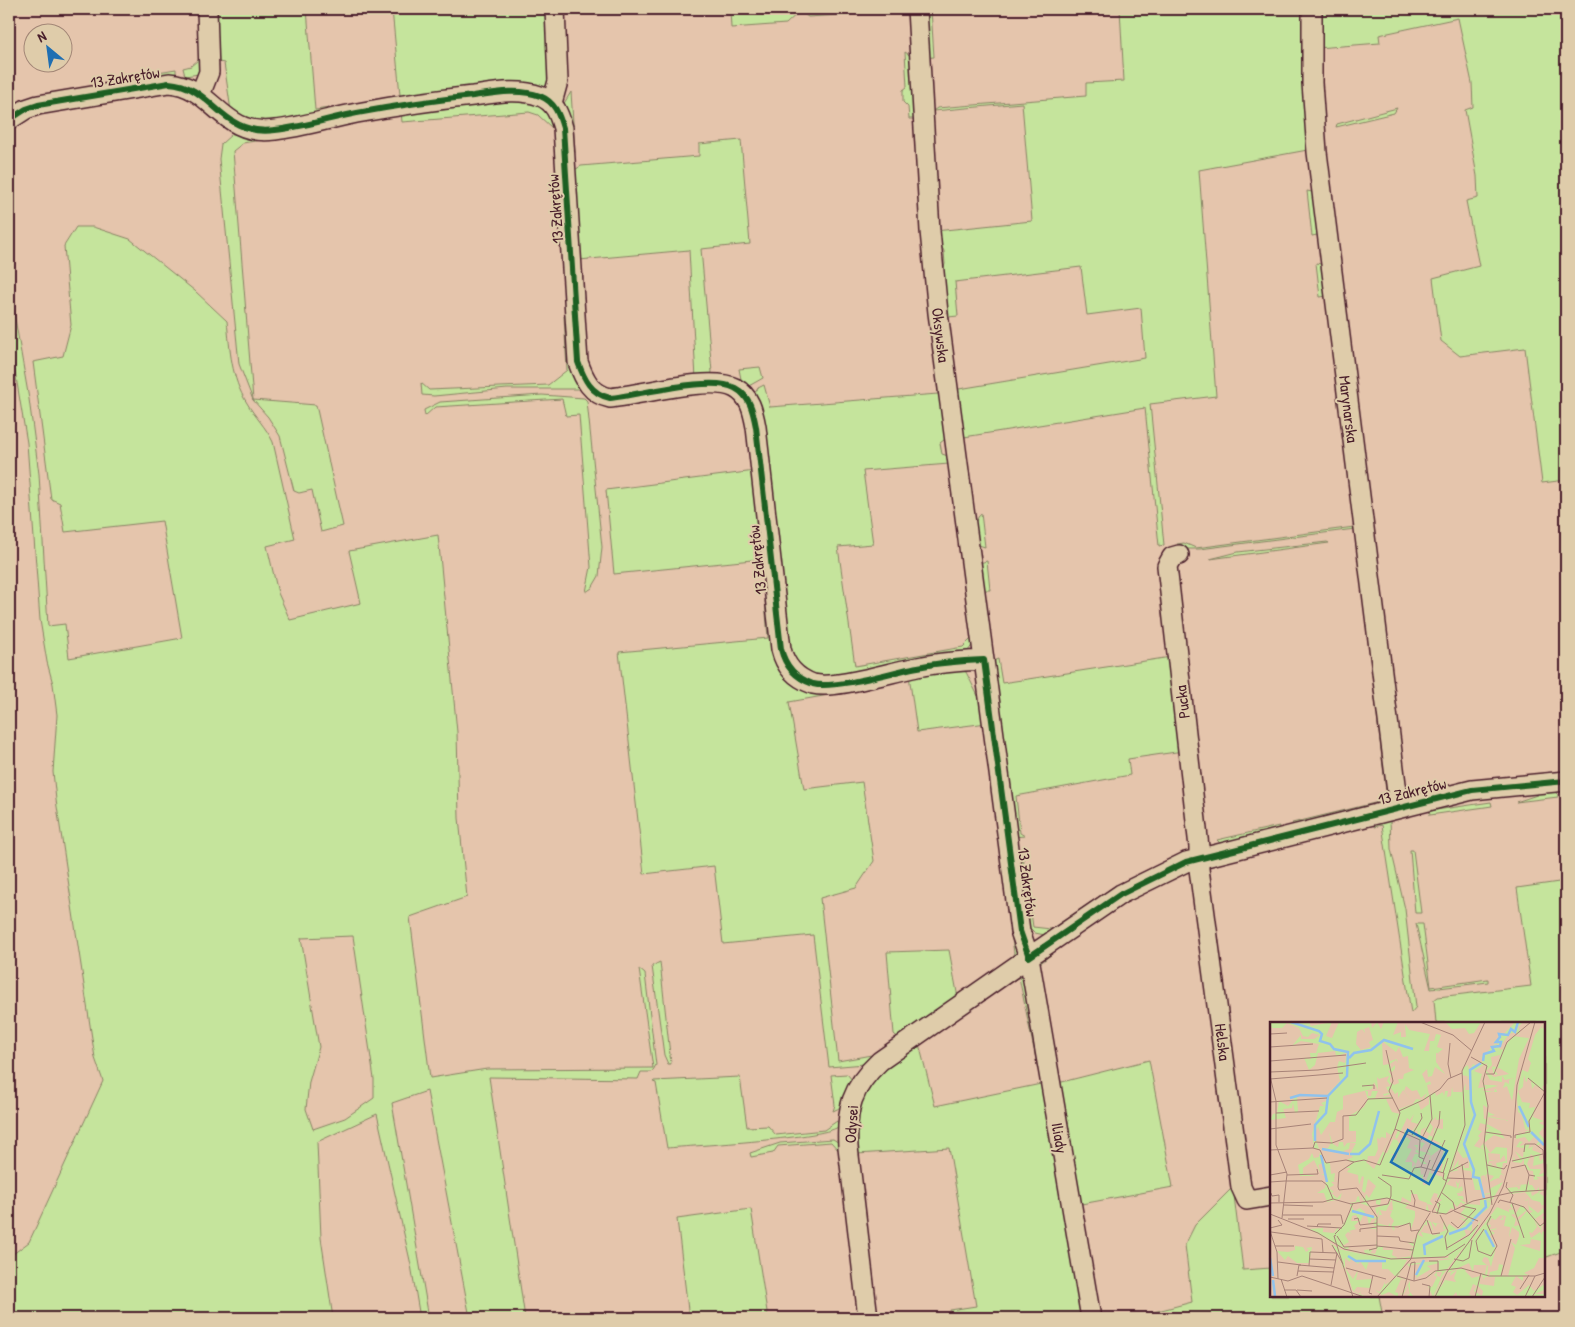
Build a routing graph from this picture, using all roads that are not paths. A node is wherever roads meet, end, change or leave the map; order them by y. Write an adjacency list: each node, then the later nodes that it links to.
1 (206, 9): 5 (street)
2 (555, 9): 6 (street)
3 (917, 9): 9 (street, Oksywska)
4 (1312, 9): 11 (street, Marynarska)
5 (200, 95): 6 (street, 13 Zakrętów); 7 (street, 13 Zakrętów)
6 (552, 103): 9 (street, 13 Zakrętów)
7 (9, 120)
8 (1180, 555): 12 (street, Pucka)
9 (984, 660): 13 (street, 13 Zakrętów)
10 (1566, 781): 11 (street, 13 Zakrętów)
11 (1399, 808): 12 (street, 13 Zakrętów)
12 (1199, 857): 13 (street, 13 Zakrętów); 14 (street, Helska)
13 (1029, 957): 15 (street, Odysei); 16 (street, Iliady)
14 (1270, 1196)
15 (868, 1318)
16 (1091, 1318)

